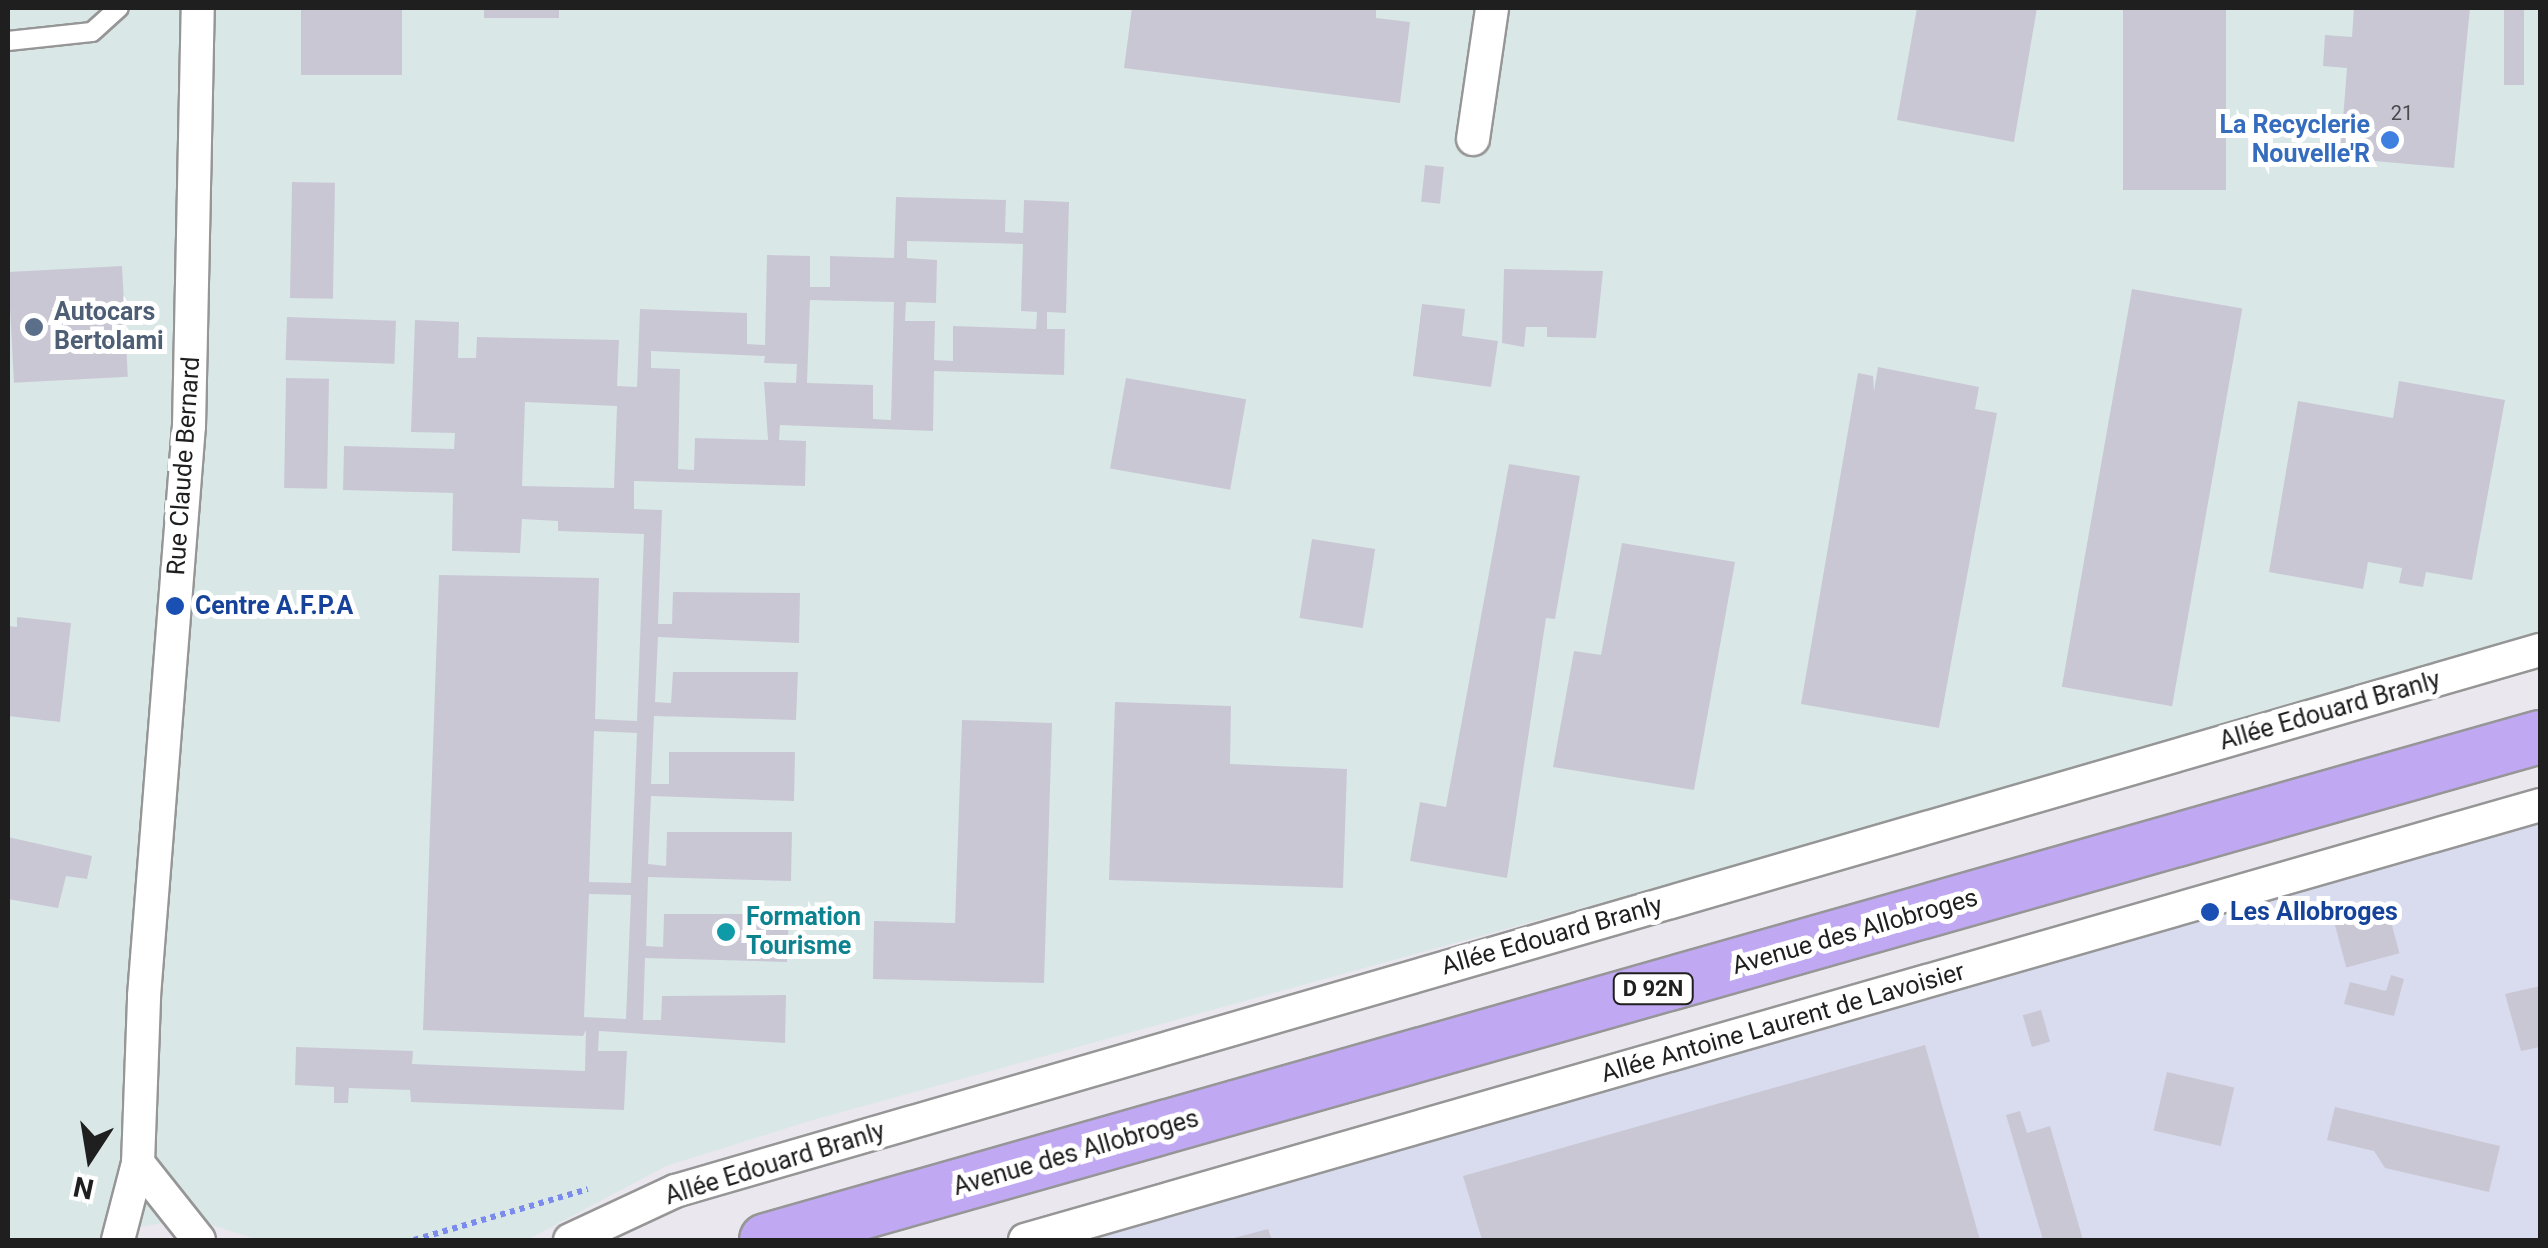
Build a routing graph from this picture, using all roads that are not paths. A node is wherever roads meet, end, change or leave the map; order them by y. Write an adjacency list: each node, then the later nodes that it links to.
1 (119, 8): 4 (lane)
2 (198, 8): 9 (street, Rue Claude Bernard)
3 (1492, 8): 5 (street)
4 (8, 40)
5 (1473, 138)
6 (2540, 650): 12 (street, Allée Edouard Branly)
7 (2540, 737): 13 (main road, Avenue des Allobroges / D 92N)
8 (2540, 806): 14 (street, Allée Antoine Laurent de Lavoisier)
9 (138, 1163): 10 (street, Rue Claude Bernard); 11 (street)
10 (118, 1240)
11 (199, 1240)
12 (570, 1240)
13 (766, 1240)
14 (1026, 1240)

